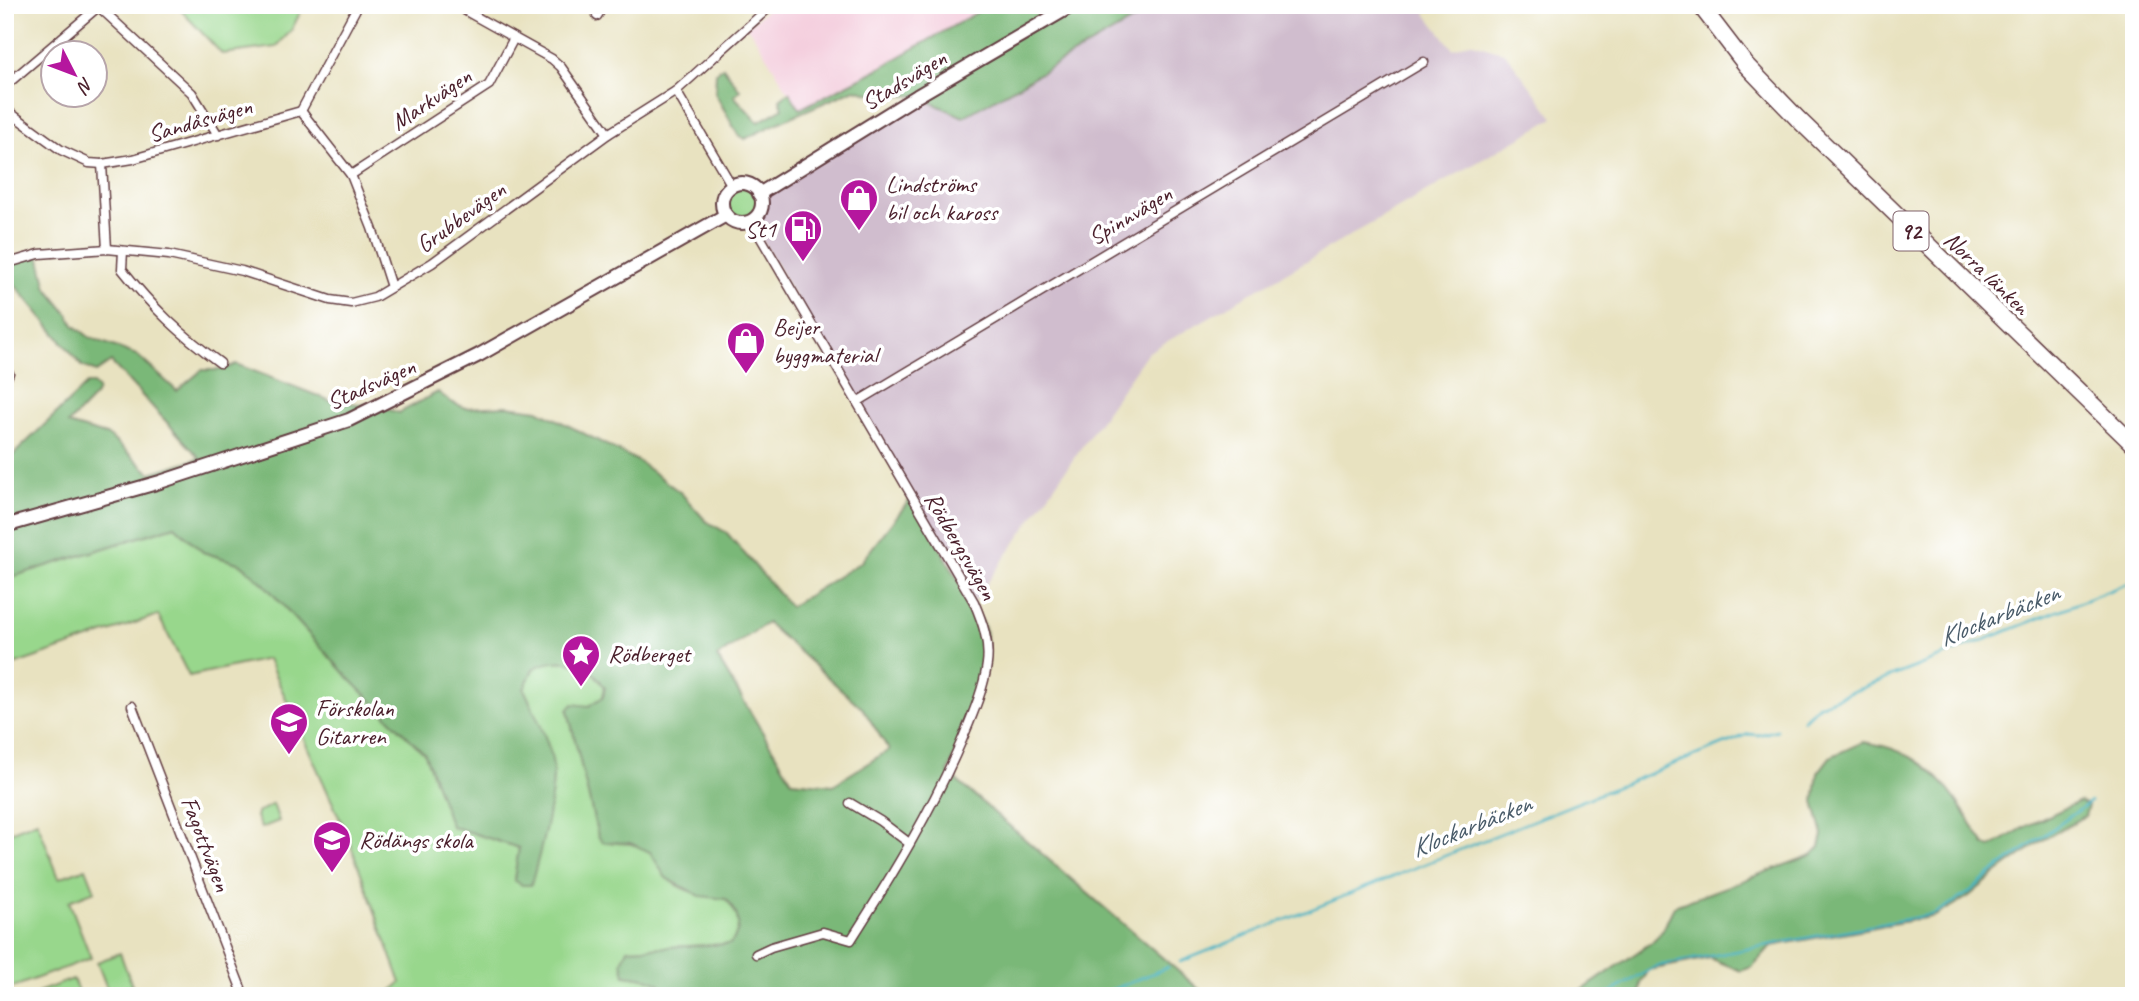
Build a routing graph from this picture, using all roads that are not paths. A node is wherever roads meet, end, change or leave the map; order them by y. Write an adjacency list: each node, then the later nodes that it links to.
1 (358, 5): 14 (street)
2 (455, 5): 9 (street)
3 (604, 5): 8 (street)
4 (1073, 5): 20 (main road, Stadsvägen)
5 (1700, 5): 31 (highway, Norra länken / 92)
6 (98, 6): 11 (street); 16 (street)
7 (771, 6): 12 (street, Grubbevägen)
8 (597, 16)
9 (514, 38): 15 (street); 18 (street, Markvägen)
10 (1424, 62): 30 (street, Spinnvägen)
11 (5, 86)
12 (676, 91): 15 (street, Grubbevägen); 19 (street)
13 (5, 109): 17 (street, Sandåsvägen)
14 (301, 111): 16 (street, Sandåsvägen); 18 (street)
15 (608, 134): 26 (street, Grubbevägen)
16 (218, 135): 17 (street, Sandåsvägen)
17 (102, 164): 23 (street)
18 (351, 175): 26 (street)
19 (732, 186): 20 (main road); 21 (main road)
20 (759, 194): 22 (main road)
21 (726, 215): 22 (main road); 32 (main road, Stadsvägen)
22 (751, 221): 30 (street, Rödbergsvägen)
23 (107, 249): 24 (street, Grubbevägen); 25 (street, Grubbevägen)
24 (124, 251): 26 (street, Grubbevägen); 27 (street)
25 (5, 264)
26 (391, 287)
27 (220, 363)
28 (5, 366): 29 (street)
29 (5, 382)
30 (857, 402): 35 (street, Rödbergsvägen)
31 (2134, 445)
32 (5, 526)
33 (132, 706): 37 (street, Fagottvägen)
34 (850, 803): 35 (street)
35 (909, 843): 36 (street, Rödbergsvägen)
36 (756, 954)
37 (244, 996)

